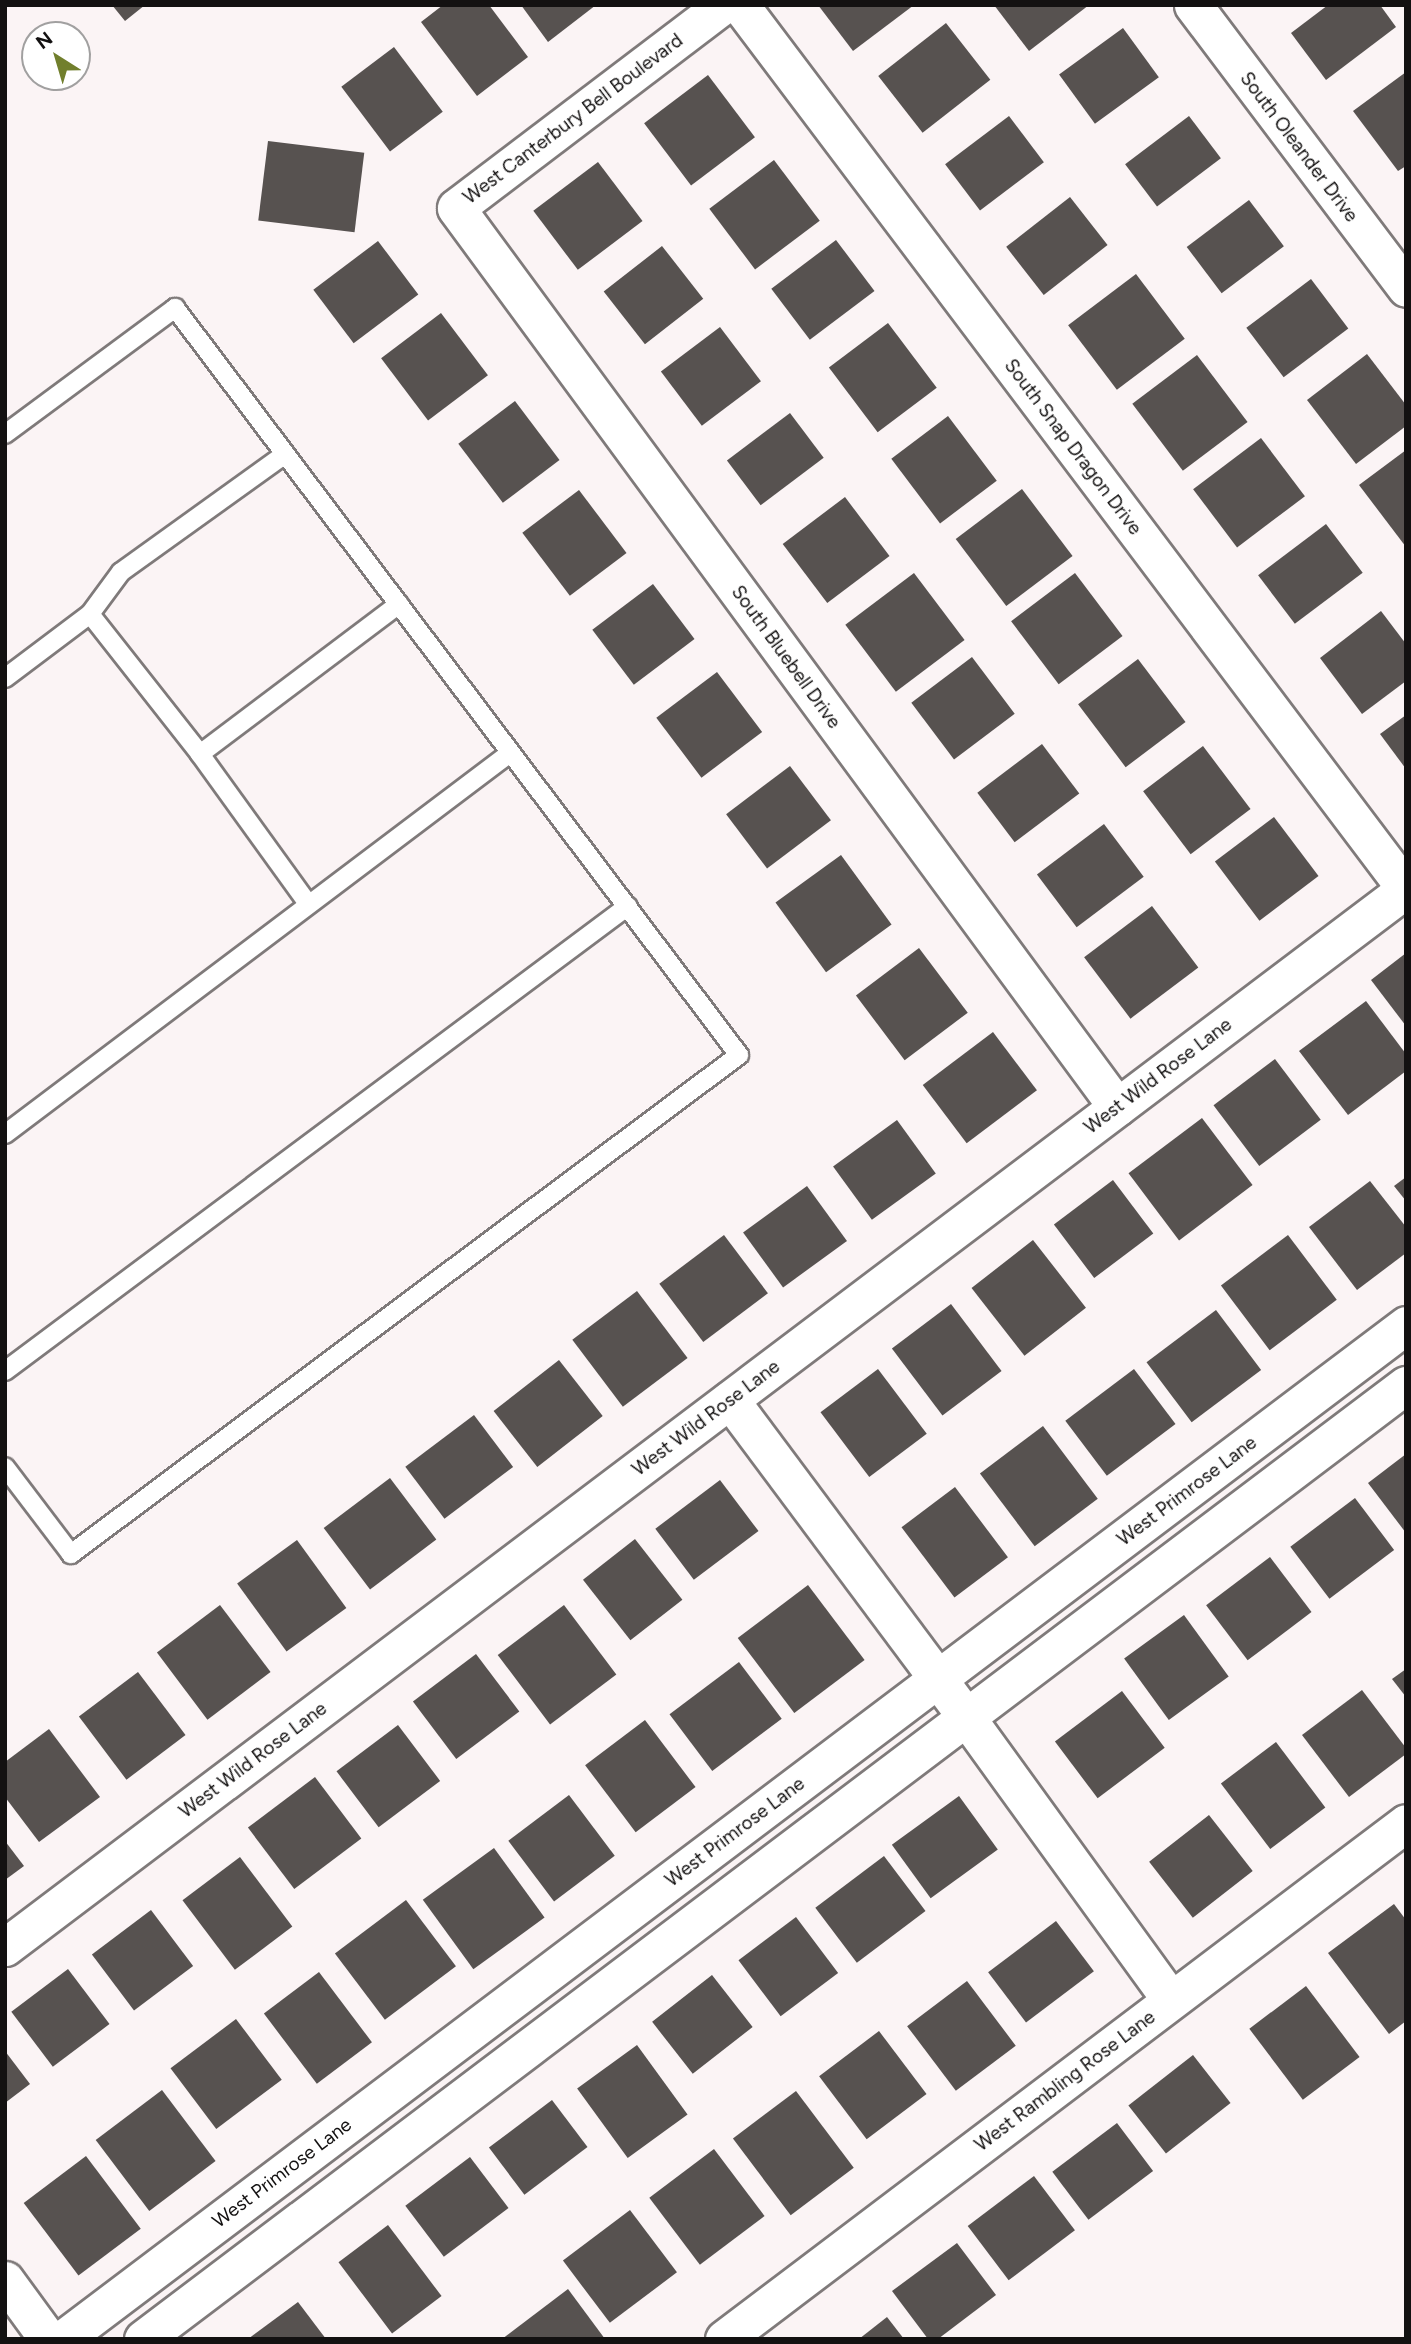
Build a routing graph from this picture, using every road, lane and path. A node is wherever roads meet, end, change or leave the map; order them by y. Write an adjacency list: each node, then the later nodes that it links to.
1 (723, 5): 4 (street, West Canterbury Bell Boulevard)
2 (740, 5): 13 (street, South Snap Dragon Drive)
3 (1193, 5): 5 (street, South Oleander Drive)
4 (456, 208): 16 (street, South Bluebell Drive)
5 (1406, 288)
6 (5, 434): 7 (lane)
7 (285, 454): 8 (lane); 9 (lane)
8 (399, 604): 11 (lane); 12 (lane)
9 (90, 614): 10 (lane); 12 (lane)
10 (5, 678)
11 (510, 753): 14 (lane); 15 (lane)
12 (200, 754): 14 (lane)
13 (1406, 889): 16 (street, West Wild Rose Lane)
14 (308, 904): 17 (lane)
15 (628, 906): 19 (lane); 24 (lane)
16 (1117, 1107): 21 (street, West Wild Rose Lane)
17 (5, 1134)
18 (1406, 1325): 22 (street, West Primrose Lane)
19 (5, 1371)
20 (1406, 1385): 23 (street)
21 (730, 1400): 25 (street); 29 (street, West Wild Rose Lane)
22 (1278, 1422): 23 (street); 25 (street, West Primrose Lane)
23 (1308, 1459): 26 (street)
24 (5, 1467)
25 (938, 1679): 26 (street); 28 (street, West Primrose Lane)
26 (966, 1717): 30 (street); 31 (street)
27 (1406, 1823): 31 (street, West Rambling Rose Lane)
28 (617, 1921): 30 (street); 32 (street, West Primrose Lane)
29 (5, 1947)
30 (645, 1959): 33 (street)
31 (1171, 2000): 38 (street, West Rambling Rose Lane)
32 (356, 2116): 33 (street); 36 (street, West Primrose Lane)
33 (385, 2156): 37 (street)
34 (5, 2280): 35 (street)
35 (48, 2339)
36 (63, 2339)
37 (144, 2339)
38 (724, 2339)

